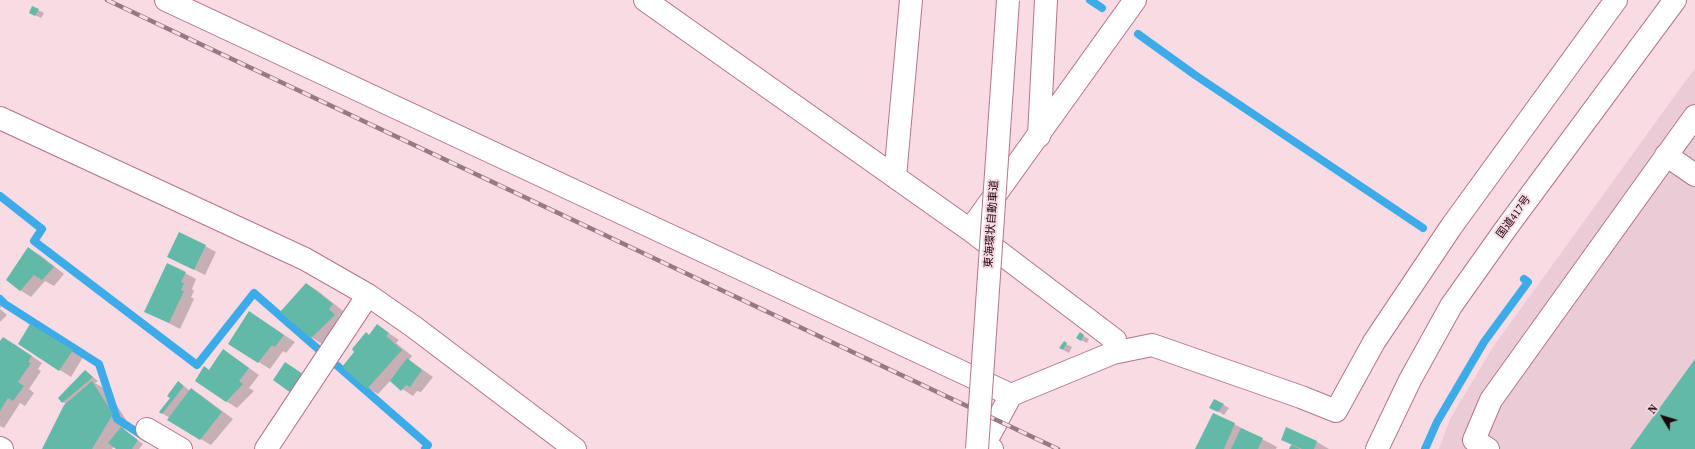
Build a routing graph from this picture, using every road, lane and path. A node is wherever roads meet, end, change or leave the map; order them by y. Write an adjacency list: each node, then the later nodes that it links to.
1 (166, 0): 18 (main road)
2 (645, 0): 14 (main road)
3 (911, 0): 14 (main road)
4 (1008, 0): 23 (main road, 東海環状自動車道, bridge)
5 (1046, 0): 11 (main road)
6 (1616, 0): 17 (main road)
7 (1675, 0): 25 (main road, 国道417号)
8 (1127, 3): 11 (main road)
9 (1695, 116): 12 (main road)
10 (0, 118): 16 (main road)
11 (1039, 136): 15 (main road)
12 (1666, 155): 13 (main road); 26 (main road)
13 (1695, 176)
14 (895, 177): 15 (main road)
15 (970, 230): 17 (main road)
16 (368, 296): 21 (main road); 22 (main road)
17 (1113, 353): 18 (main road)
18 (1011, 395): 24 (main road)
19 (147, 429): 20 (main road)
20 (181, 449)
21 (266, 449)
22 (575, 449)
23 (977, 449)
24 (992, 449)
25 (1377, 449)
26 (1488, 449)

